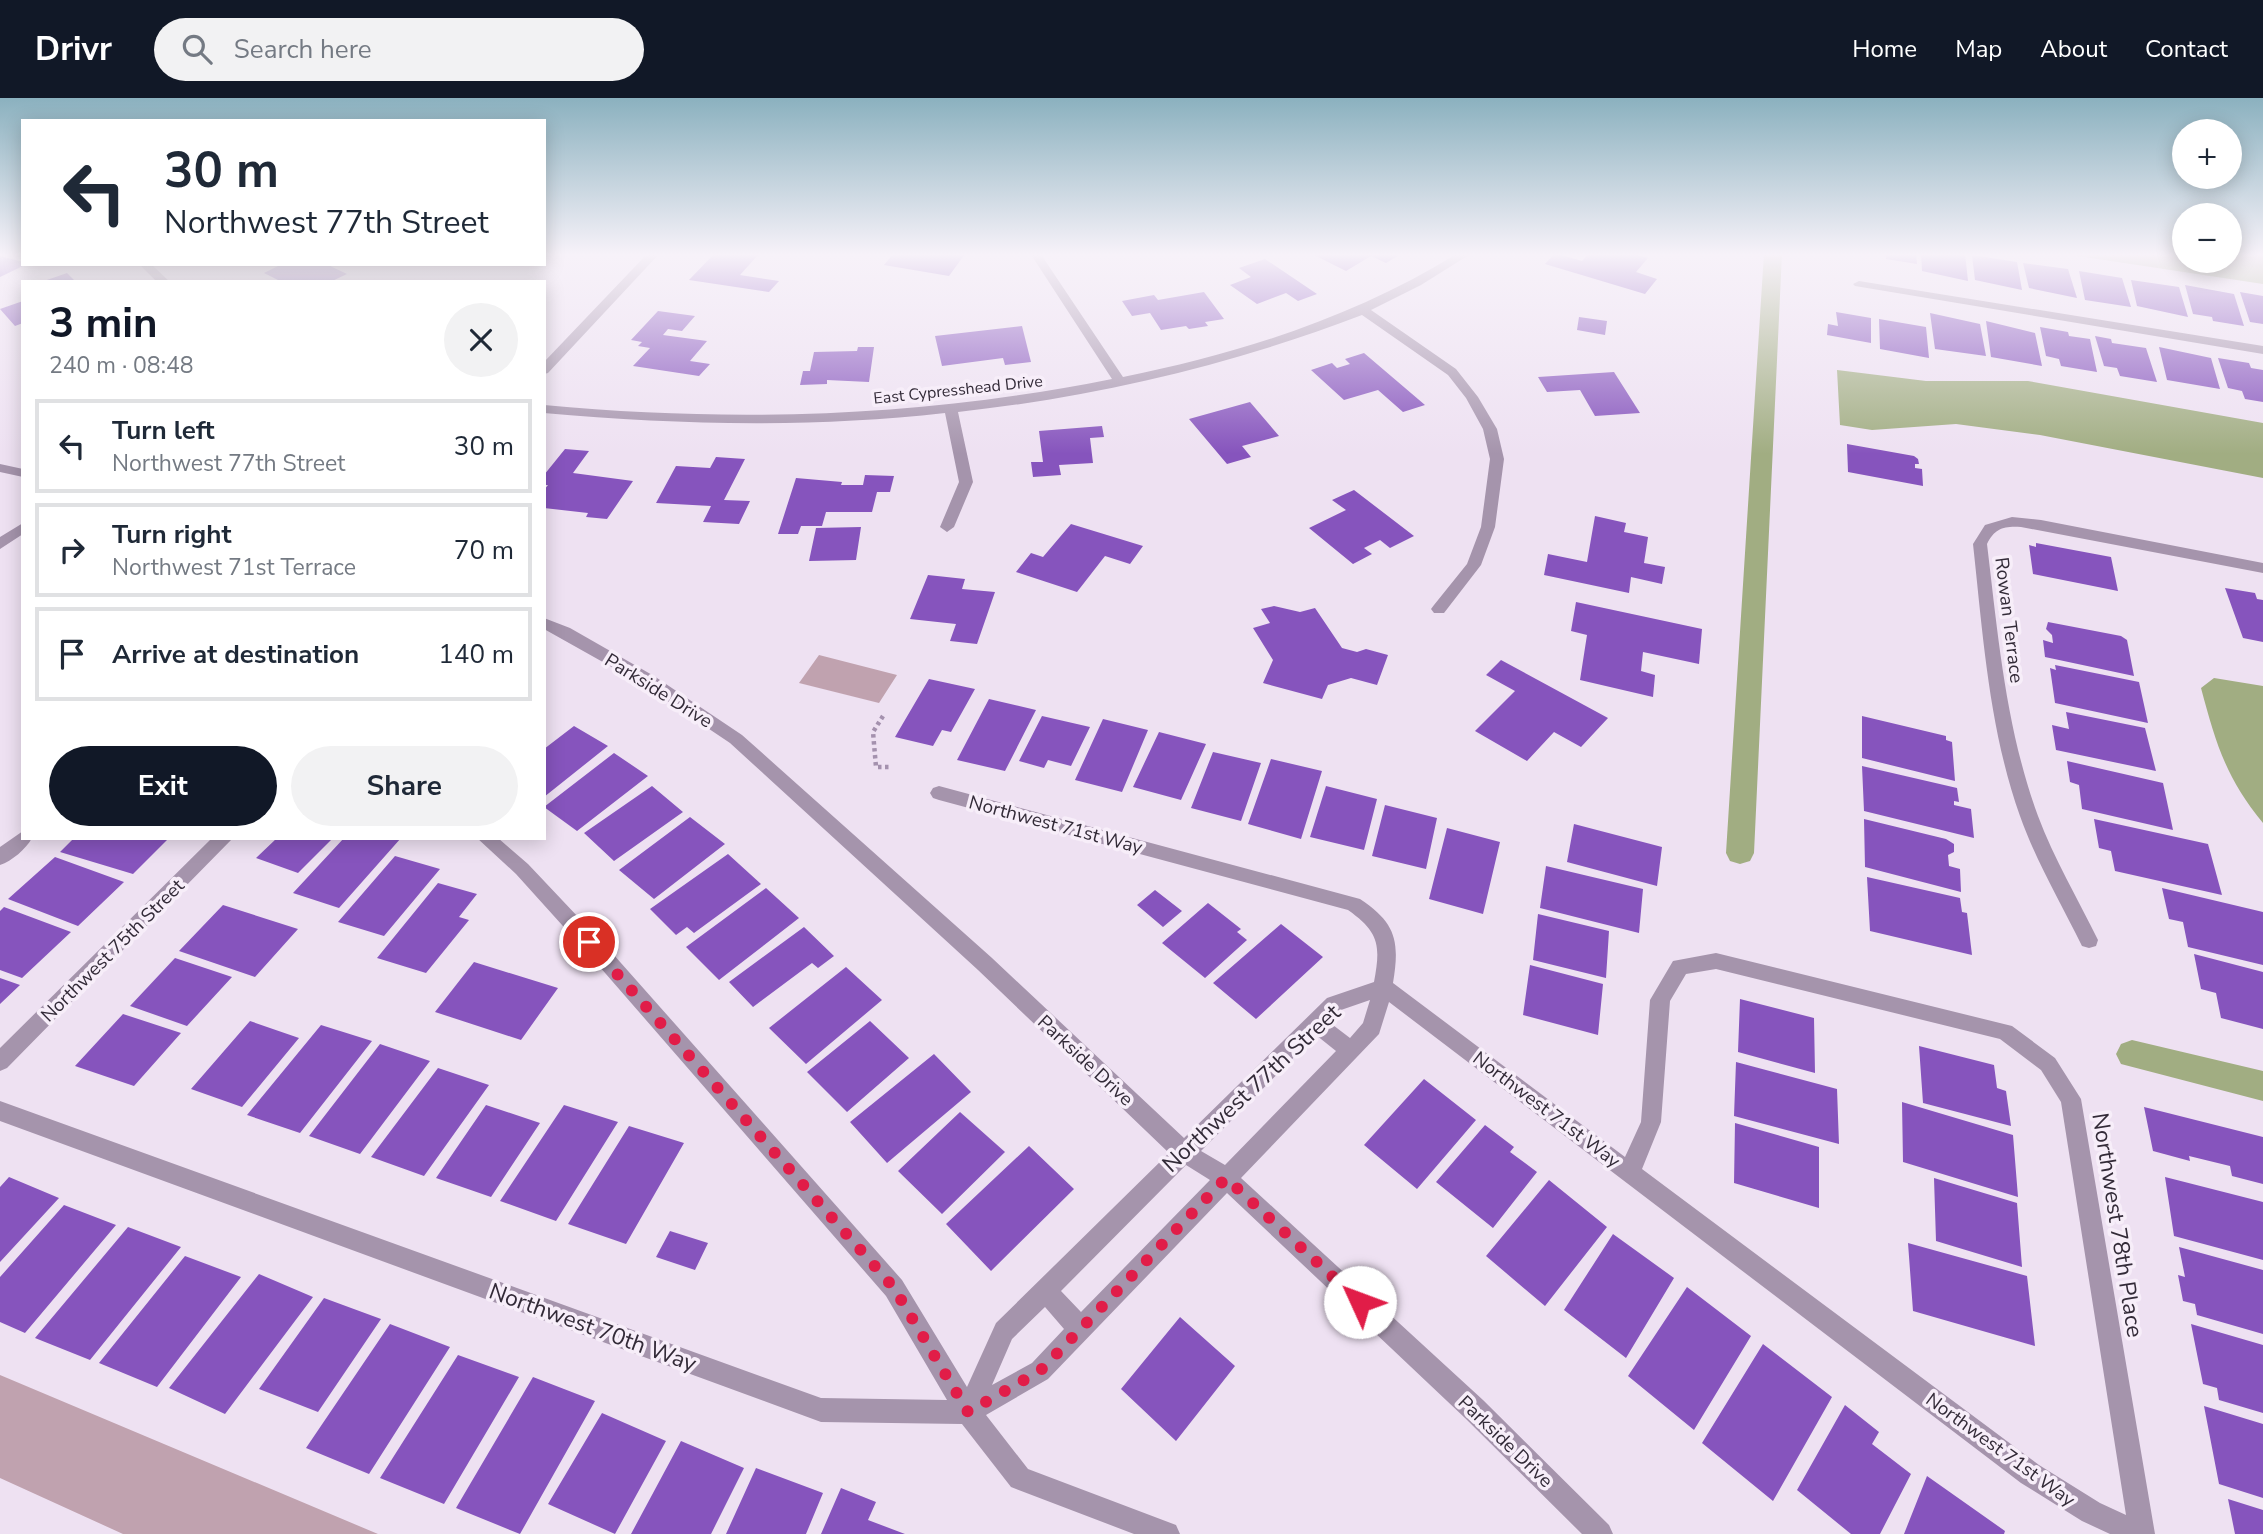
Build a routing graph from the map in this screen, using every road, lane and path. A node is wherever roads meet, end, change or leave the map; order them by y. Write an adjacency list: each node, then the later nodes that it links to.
1 (591, 320): 7 (street)
2 (1079, 320): 8 (street)
3 (1333, 320): 8 (street, East Cypresshead Drive)
4 (1377, 320): 17 (street)
5 (2077, 320): 6 (street)
6 (2263, 350)
7 (546, 368)
8 (1120, 382): 10 (street, East Cypresshead Drive)
9 (546, 409): 10 (street, East Cypresshead Drive)
10 (951, 411): 13 (street)
11 (0, 468): 12 (street)
12 (21, 473)
13 (947, 527)
14 (21, 528): 15 (street)
15 (0, 544)
16 (2263, 568): 26 (street, Rowan Terrace)
17 (1439, 608)
18 (546, 624): 32 (street, Parkside Drive)
19 (883, 716): 20 (path)
20 (892, 767)
21 (939, 793): 27 (street, Northwest 71st Way)
22 (21, 840): 25 (street)
23 (222, 840): 30 (street, Northwest 75th Street)
24 (488, 840): 37 (street)
25 (0, 858)
26 (2089, 940)
27 (1383, 987): 28 (street, Northwest 77th Street); 29 (street, Northwest 77th Street); 33 (street, Northwest 71st Way)
28 (1315, 1022): 29 (street); 32 (street, Northwest 77th Street)
29 (1350, 1050): 34 (street, Northwest 77th Street)
30 (0, 1062)
31 (0, 1111): 37 (street, Northwest 70th Way)
32 (1182, 1151): 34 (street, Parkside Drive); 35 (street, Northwest 77th Street)
33 (1630, 1171): 40 (street, Northwest 71st Way); 40 (street, Northwest 78th Place)
34 (1226, 1178): 36 (street, Northwest 77th Street); 39 (street, Parkside Drive)
35 (1045, 1290): 36 (street); 37 (street, Northwest 77th Street)
36 (1080, 1329): 37 (street, Northwest 77th Street)
37 (968, 1412): 38 (street)
38 (1167, 1534)
39 (1600, 1534)
40 (2140, 1534)

